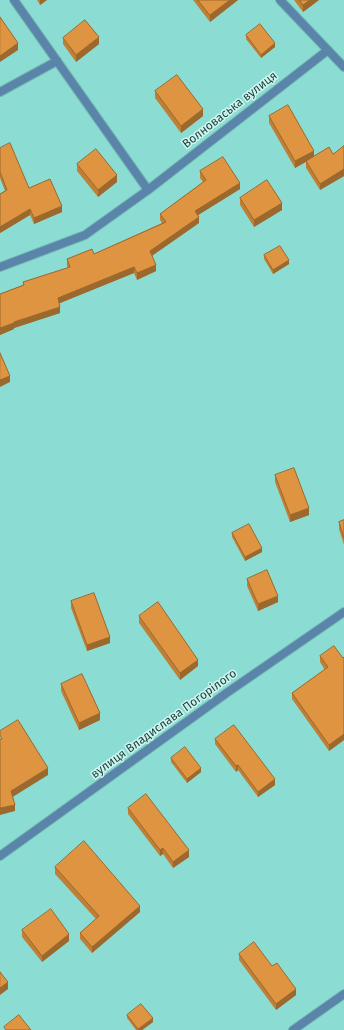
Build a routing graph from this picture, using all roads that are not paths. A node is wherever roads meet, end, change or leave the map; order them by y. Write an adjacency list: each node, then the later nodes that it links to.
1 (14, 0): 4 (street)
2 (280, 0): 3 (street)
3 (328, 50): 5 (street); 7 (street, Волноваська вулиця)
4 (57, 61): 6 (street); 7 (street)
5 (344, 67)
6 (0, 92)
7 (148, 190): 8 (street, Волноваська вулиця)
8 (0, 267)
9 (344, 612): 10 (street, вулиця Владислава Погорілого)
10 (0, 856)
11 (344, 994): 12 (street)
12 (293, 1030)

